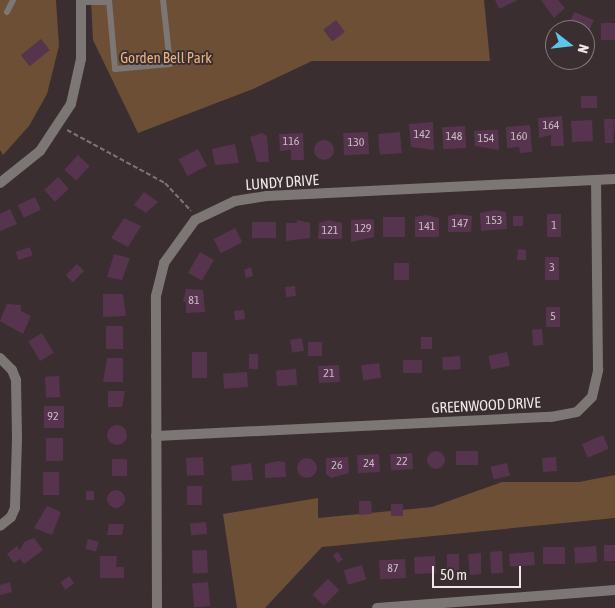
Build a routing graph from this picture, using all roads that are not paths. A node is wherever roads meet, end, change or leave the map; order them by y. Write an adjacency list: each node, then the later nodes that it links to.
1 (13, 0): 5 (lane)
2 (163, 0): 4 (lane)
3 (81, 1): 4 (lane); 8 (street)
4 (108, 1)
5 (7, 12)
6 (615, 179): 7 (street, LUNDY DRIVE)
7 (596, 180): 10 (street, LUNDY DRIVE); 10 (street, GREENWOOD DRIVE)
8 (0, 183)
9 (0, 358): 11 (street)
10 (156, 436): 13 (street, LUNDY DRIVE)
11 (0, 526)
12 (615, 590): 14 (street)
13 (157, 608)
14 (377, 608)

